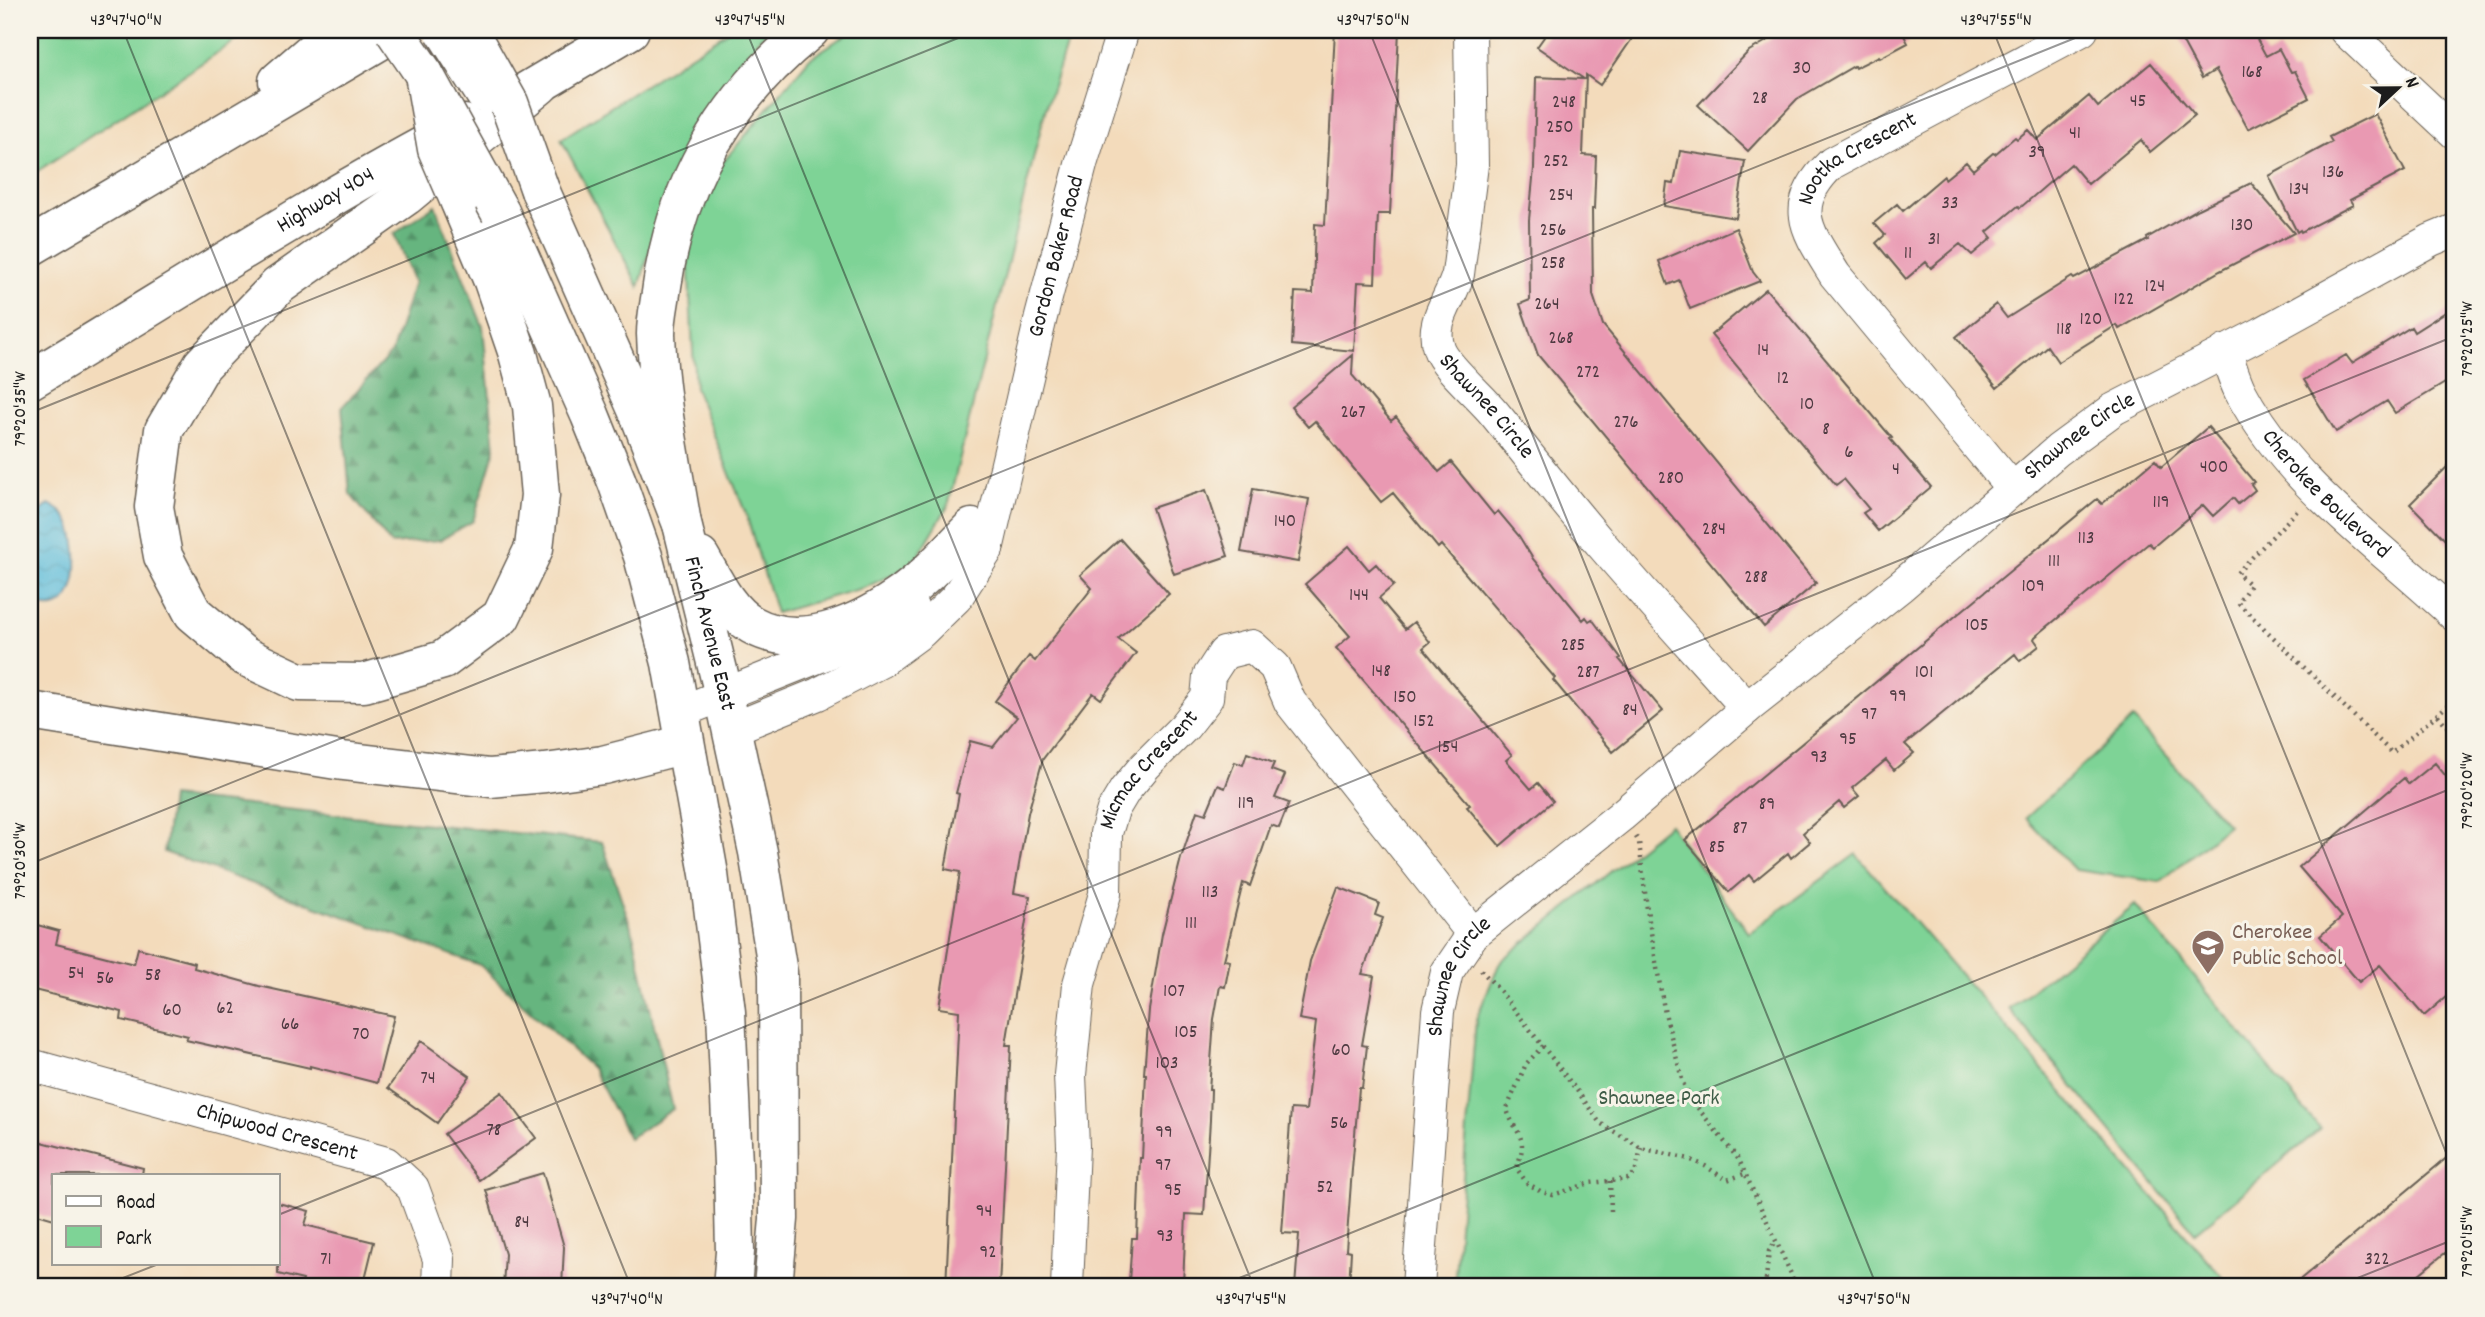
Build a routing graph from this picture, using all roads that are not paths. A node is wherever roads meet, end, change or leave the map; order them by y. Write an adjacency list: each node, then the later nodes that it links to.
1 (337, 30): 14 (main road)
2 (396, 30): 11 (main road, Finch Avenue East, bridge); 14 (main road)
3 (444, 30): 15 (main road, Finch Avenue East, bridge)
4 (468, 30): 15 (main road, bridge)
5 (630, 30): 12 (main road, Highway 404)
6 (810, 30): 22 (main road)
7 (1124, 30): 20 (street, Gordon Baker Road)
8 (1471, 30): 25 (street, Shawnee Circle)
9 (2082, 30): 21 (street, Nootka Crescent)
10 (2345, 30): 13 (street)
11 (424, 74): 12 (main road, bridge); 28 (main road, Finch Avenue East, bridge)
12 (540, 85): 19 (main road, Highway 404)
13 (2455, 133)
14 (201, 148): 17 (main road)
15 (540, 190): 22 (main road, Finch Avenue East)
16 (2455, 230): 18 (street, Shawnee Circle)
17 (30, 247)
18 (2225, 351): 21 (street, Shawnee Circle); 24 (street, Cherokee Boulevard)
19 (30, 380)
20 (1002, 485): 23 (street, Gordon Baker Road); 27 (street, Gordon Baker Road)
21 (2012, 488): 25 (street, Shawnee Circle)
22 (682, 524): 23 (main road); 27 (main road, Finch Avenue East)
23 (972, 528): 27 (street, Gordon Baker Road)
24 (2455, 616)
25 (1747, 708): 29 (street, Shawnee Circle)
26 (30, 711): 28 (main road)
27 (728, 712): 28 (main road); 33 (main road, Finch Avenue East)
28 (682, 728): 32 (main road, Finch Avenue East)
29 (1473, 934): 34 (street, Micmac Crescent); 35 (street, Shawnee Circle)
30 (30, 1065): 31 (street, Chipwood Crescent)
31 (438, 1287)
32 (732, 1287)
33 (773, 1287)
34 (1067, 1287)
35 (1418, 1287)

